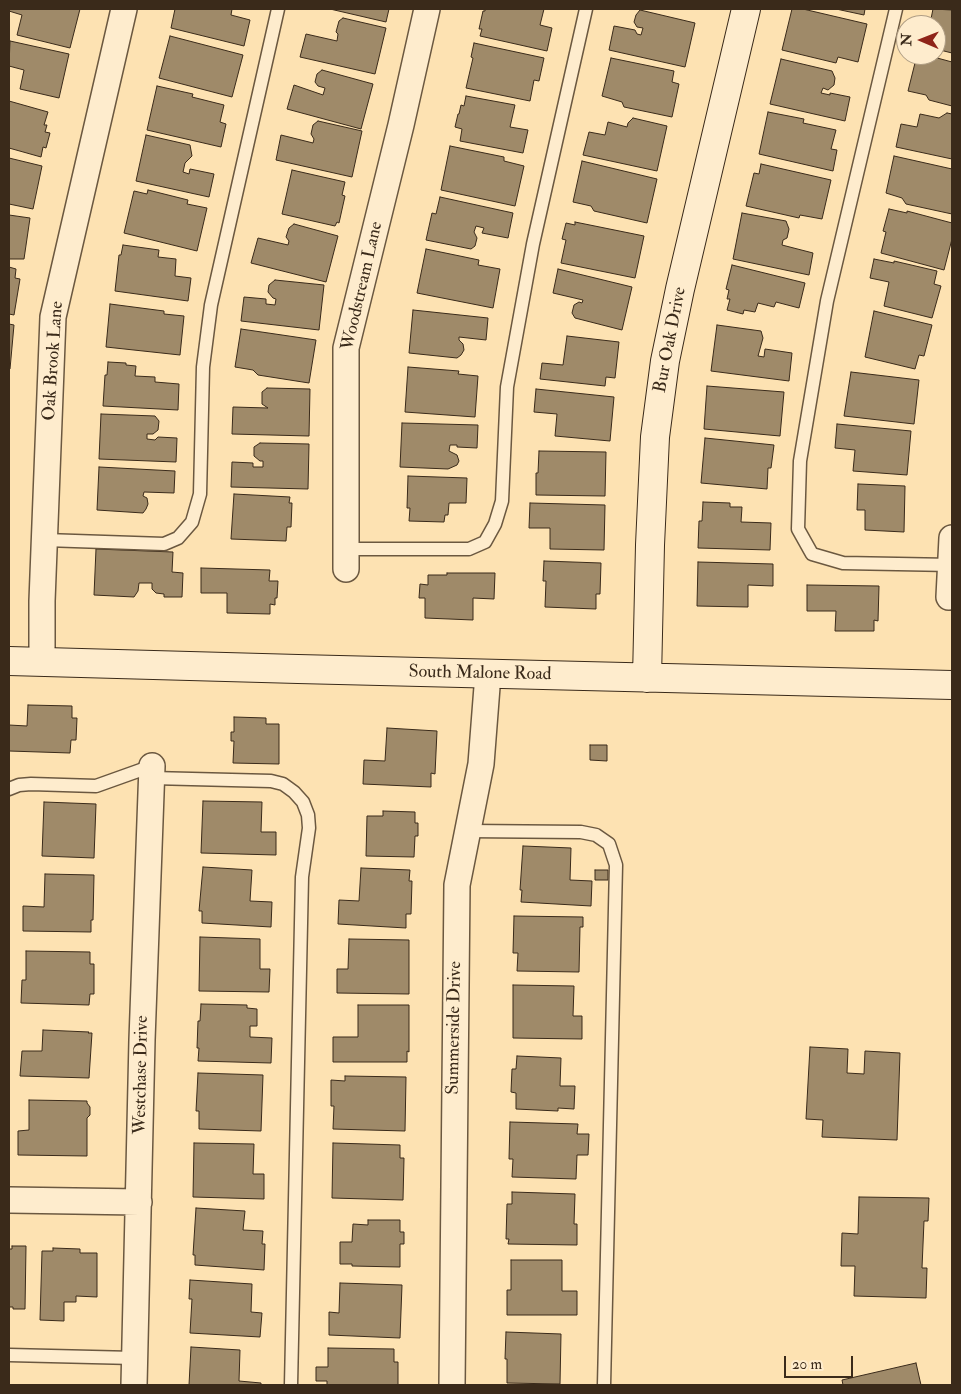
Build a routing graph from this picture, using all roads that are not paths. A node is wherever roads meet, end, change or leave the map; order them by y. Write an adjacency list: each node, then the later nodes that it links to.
1 (124, 9): 8 (street, Oak Brook Lane)
2 (278, 9): 8 (lane)
3 (427, 9): 9 (street, Woodstream Lane)
4 (586, 9): 9 (lane)
5 (746, 9): 15 (street, Bur Oak Drive)
6 (896, 9): 10 (lane)
7 (952, 538): 10 (street)
8 (45, 540): 13 (street, Oak Brook Lane)
9 (346, 559)
10 (952, 565): 11 (street)
11 (949, 597)
12 (9, 660): 13 (street, South Malone Road)
13 (42, 662): 14 (street, South Malone Road)
14 (488, 674): 15 (street, South Malone Road); 19 (street, Summerside Drive)
15 (647, 678): 16 (street, South Malone Road)
16 (952, 684)
17 (152, 772): 18 (lane); 21 (street, Westchase Drive); 25 (lane)
18 (9, 790)
19 (468, 831): 26 (street, Summerside Drive); 27 (lane)
20 (9, 1200): 21 (street)
21 (139, 1202): 23 (street, Westchase Drive)
22 (9, 1356): 23 (lane)
23 (134, 1358): 24 (street, Westchase Drive)
24 (134, 1385)
25 (291, 1385)
26 (452, 1385)
27 (604, 1385)

